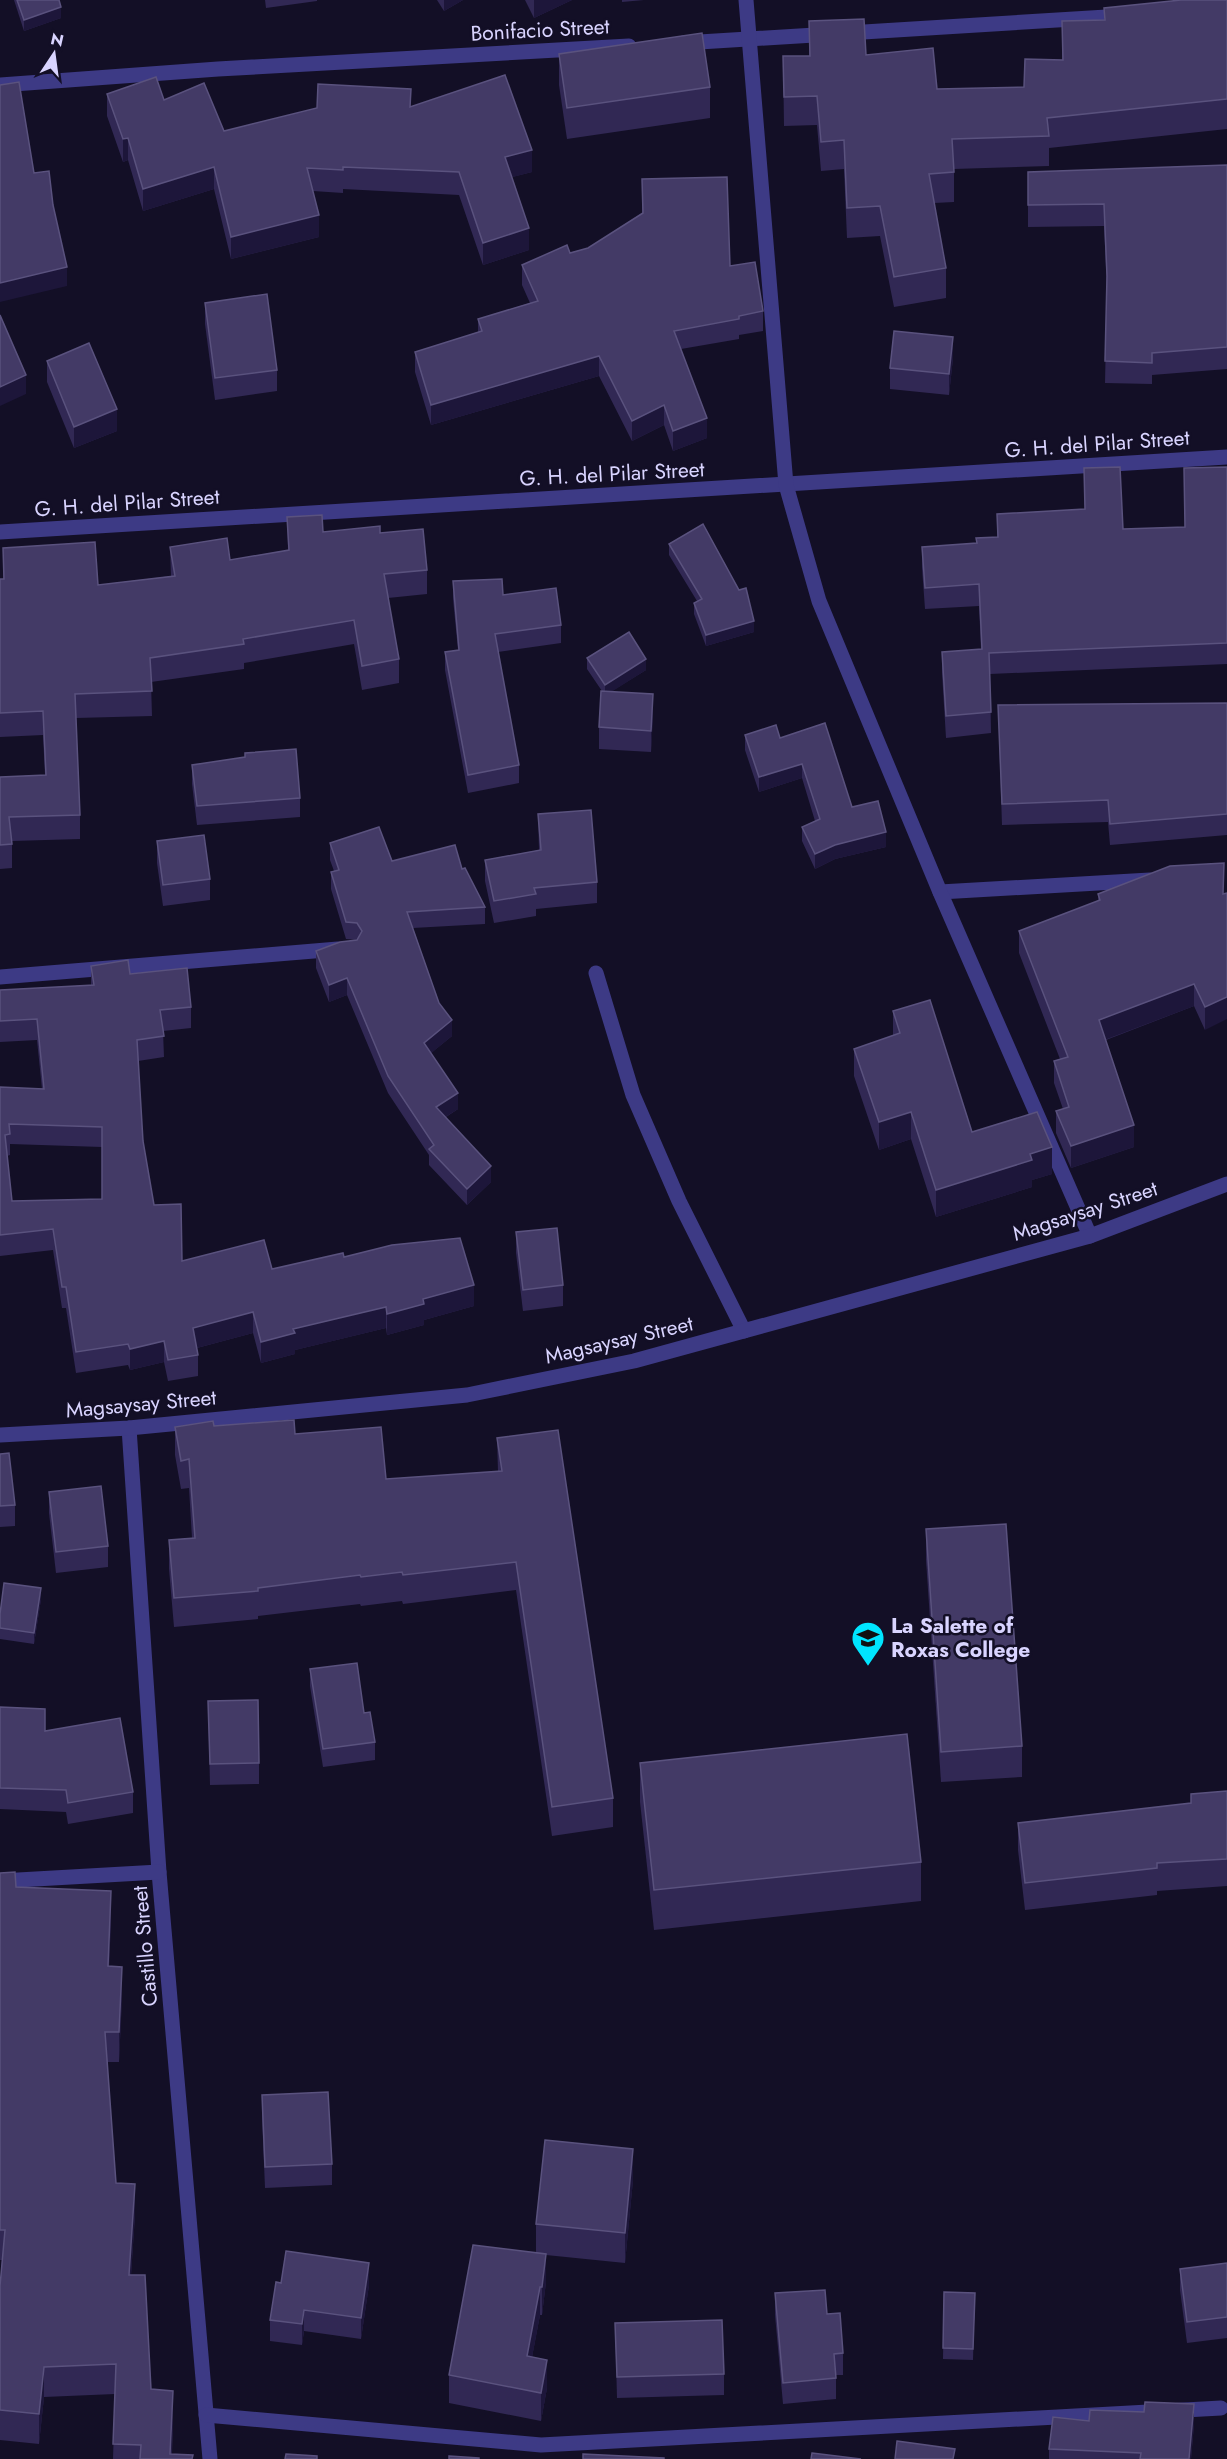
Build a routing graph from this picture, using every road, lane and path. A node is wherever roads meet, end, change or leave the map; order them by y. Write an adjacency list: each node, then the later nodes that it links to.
1 (746, 0): 3 (street)
2 (1143, 14): 3 (street)
3 (749, 39): 4 (street); 8 (street)
4 (666, 44)
5 (643, 45): 6 (street, Bonifacio Street)
6 (0, 85)
7 (1227, 457): 8 (street, G. H. del Pilar Street)
8 (786, 485): 9 (street, G. H. del Pilar Street); 11 (street)
9 (0, 532)
10 (1160, 879): 11 (street)
11 (940, 891): 16 (street)
12 (352, 948): 14 (street)
13 (596, 973): 17 (street)
14 (0, 977)
15 (1227, 1184): 16 (street, Magsaysay Street)
16 (1090, 1236): 17 (street, Magsaysay Street)
17 (744, 1331): 18 (street, Magsaysay Street)
18 (129, 1428): 19 (street, Magsaysay Street); 20 (street, Castillo Street)
19 (0, 1435)
20 (159, 1872): 21 (street); 23 (street, Castillo Street)
21 (0, 1881)
22 (1221, 2408): 24 (street)
23 (206, 2415): 24 (street); 25 (street, Castillo Street)
24 (541, 2452)
25 (210, 2459)

